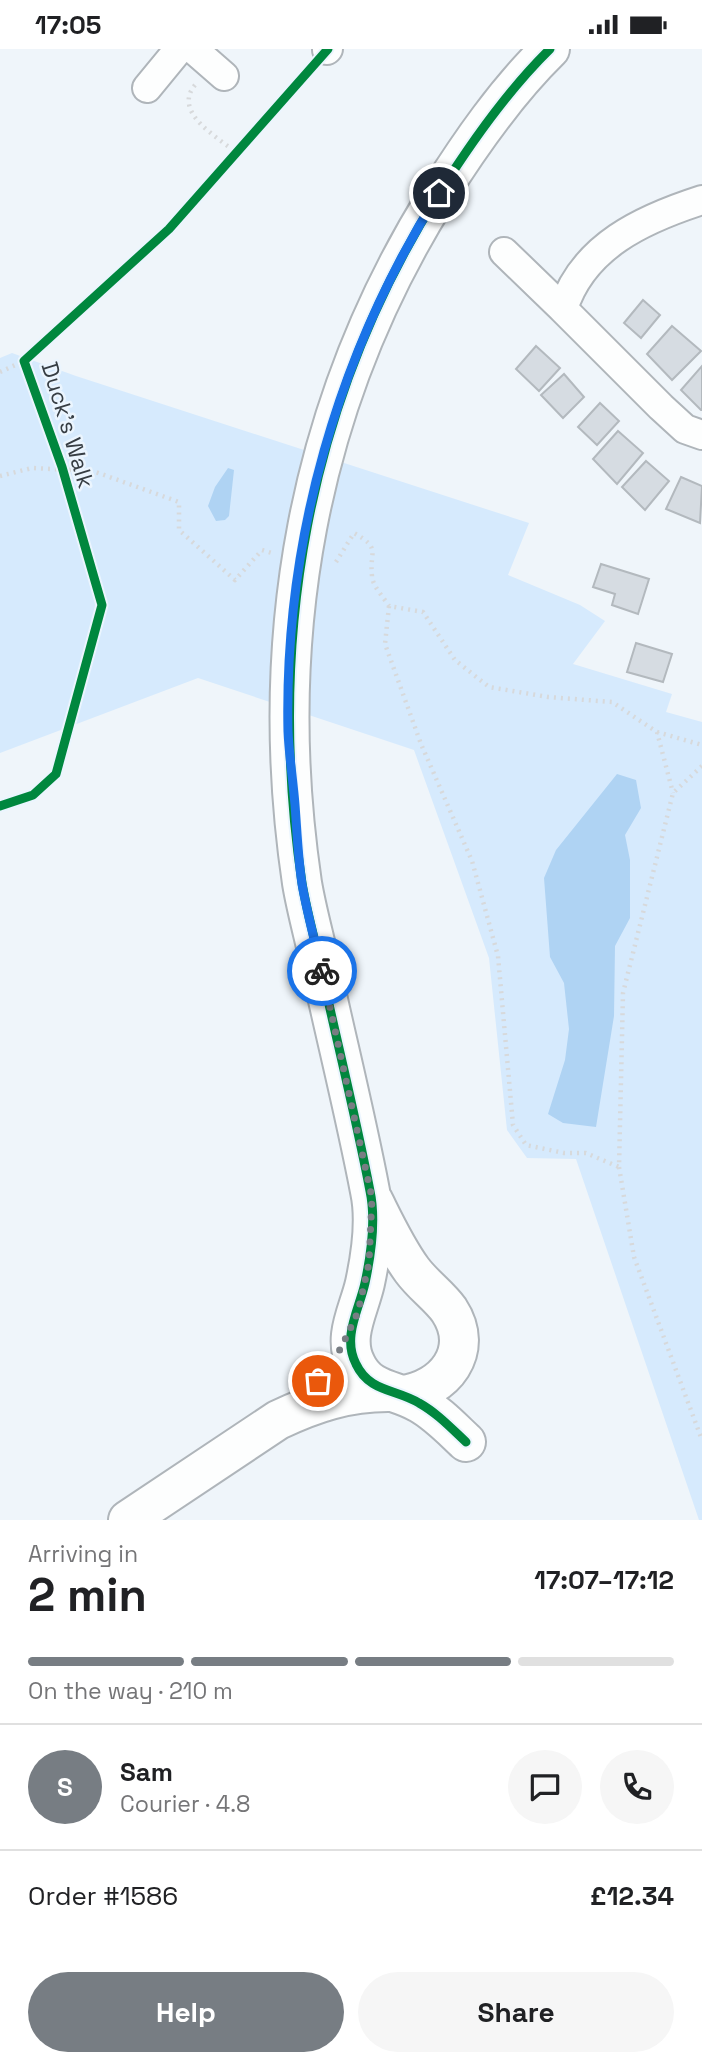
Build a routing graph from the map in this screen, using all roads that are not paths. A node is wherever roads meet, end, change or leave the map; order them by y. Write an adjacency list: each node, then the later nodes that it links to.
1 (179, 49): 3 (street)
2 (550, 49): 8 (street)
3 (147, 87)
4 (702, 200): 6 (street)
5 (504, 252): 6 (street)
6 (563, 309): 7 (street)
7 (702, 435)
8 (372, 1198): 9 (street); 10 (street)
9 (435, 1296): 10 (street); 11 (street)
10 (355, 1319): 12 (street); 13 (street)
11 (454, 1361): 12 (street); 12 (street)
12 (395, 1394): 13 (street)
13 (278, 1420): 14 (street)
14 (128, 1520)

